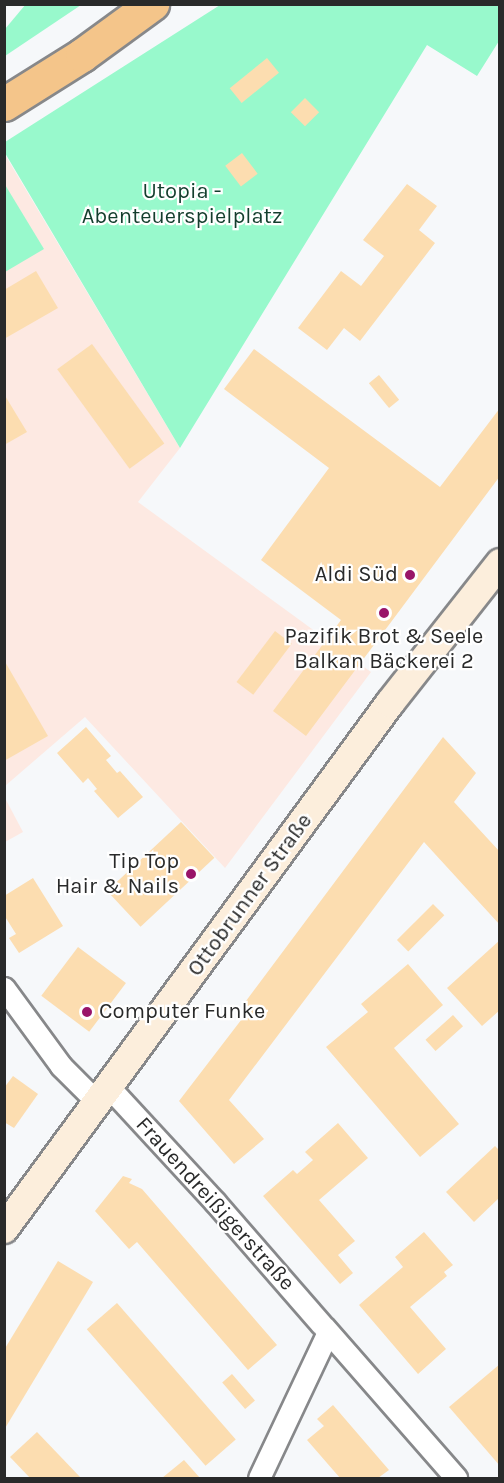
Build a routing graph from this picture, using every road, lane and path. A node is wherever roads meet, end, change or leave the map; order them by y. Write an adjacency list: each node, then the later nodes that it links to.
1 (152, 4): 2 (highway)
2 (4, 104)
3 (500, 563): 5 (main road, Ottobrunner Straße)
4 (4, 988): 5 (street, Frauendreißigerstraße)
5 (102, 1093): 6 (main road, Ottobrunner Straße); 7 (street, Frauendreißigerstraße)
6 (4, 1229)
7 (324, 1328): 8 (street); 9 (street, Frauendreißigerstraße)
8 (260, 1479)
9 (456, 1479)

